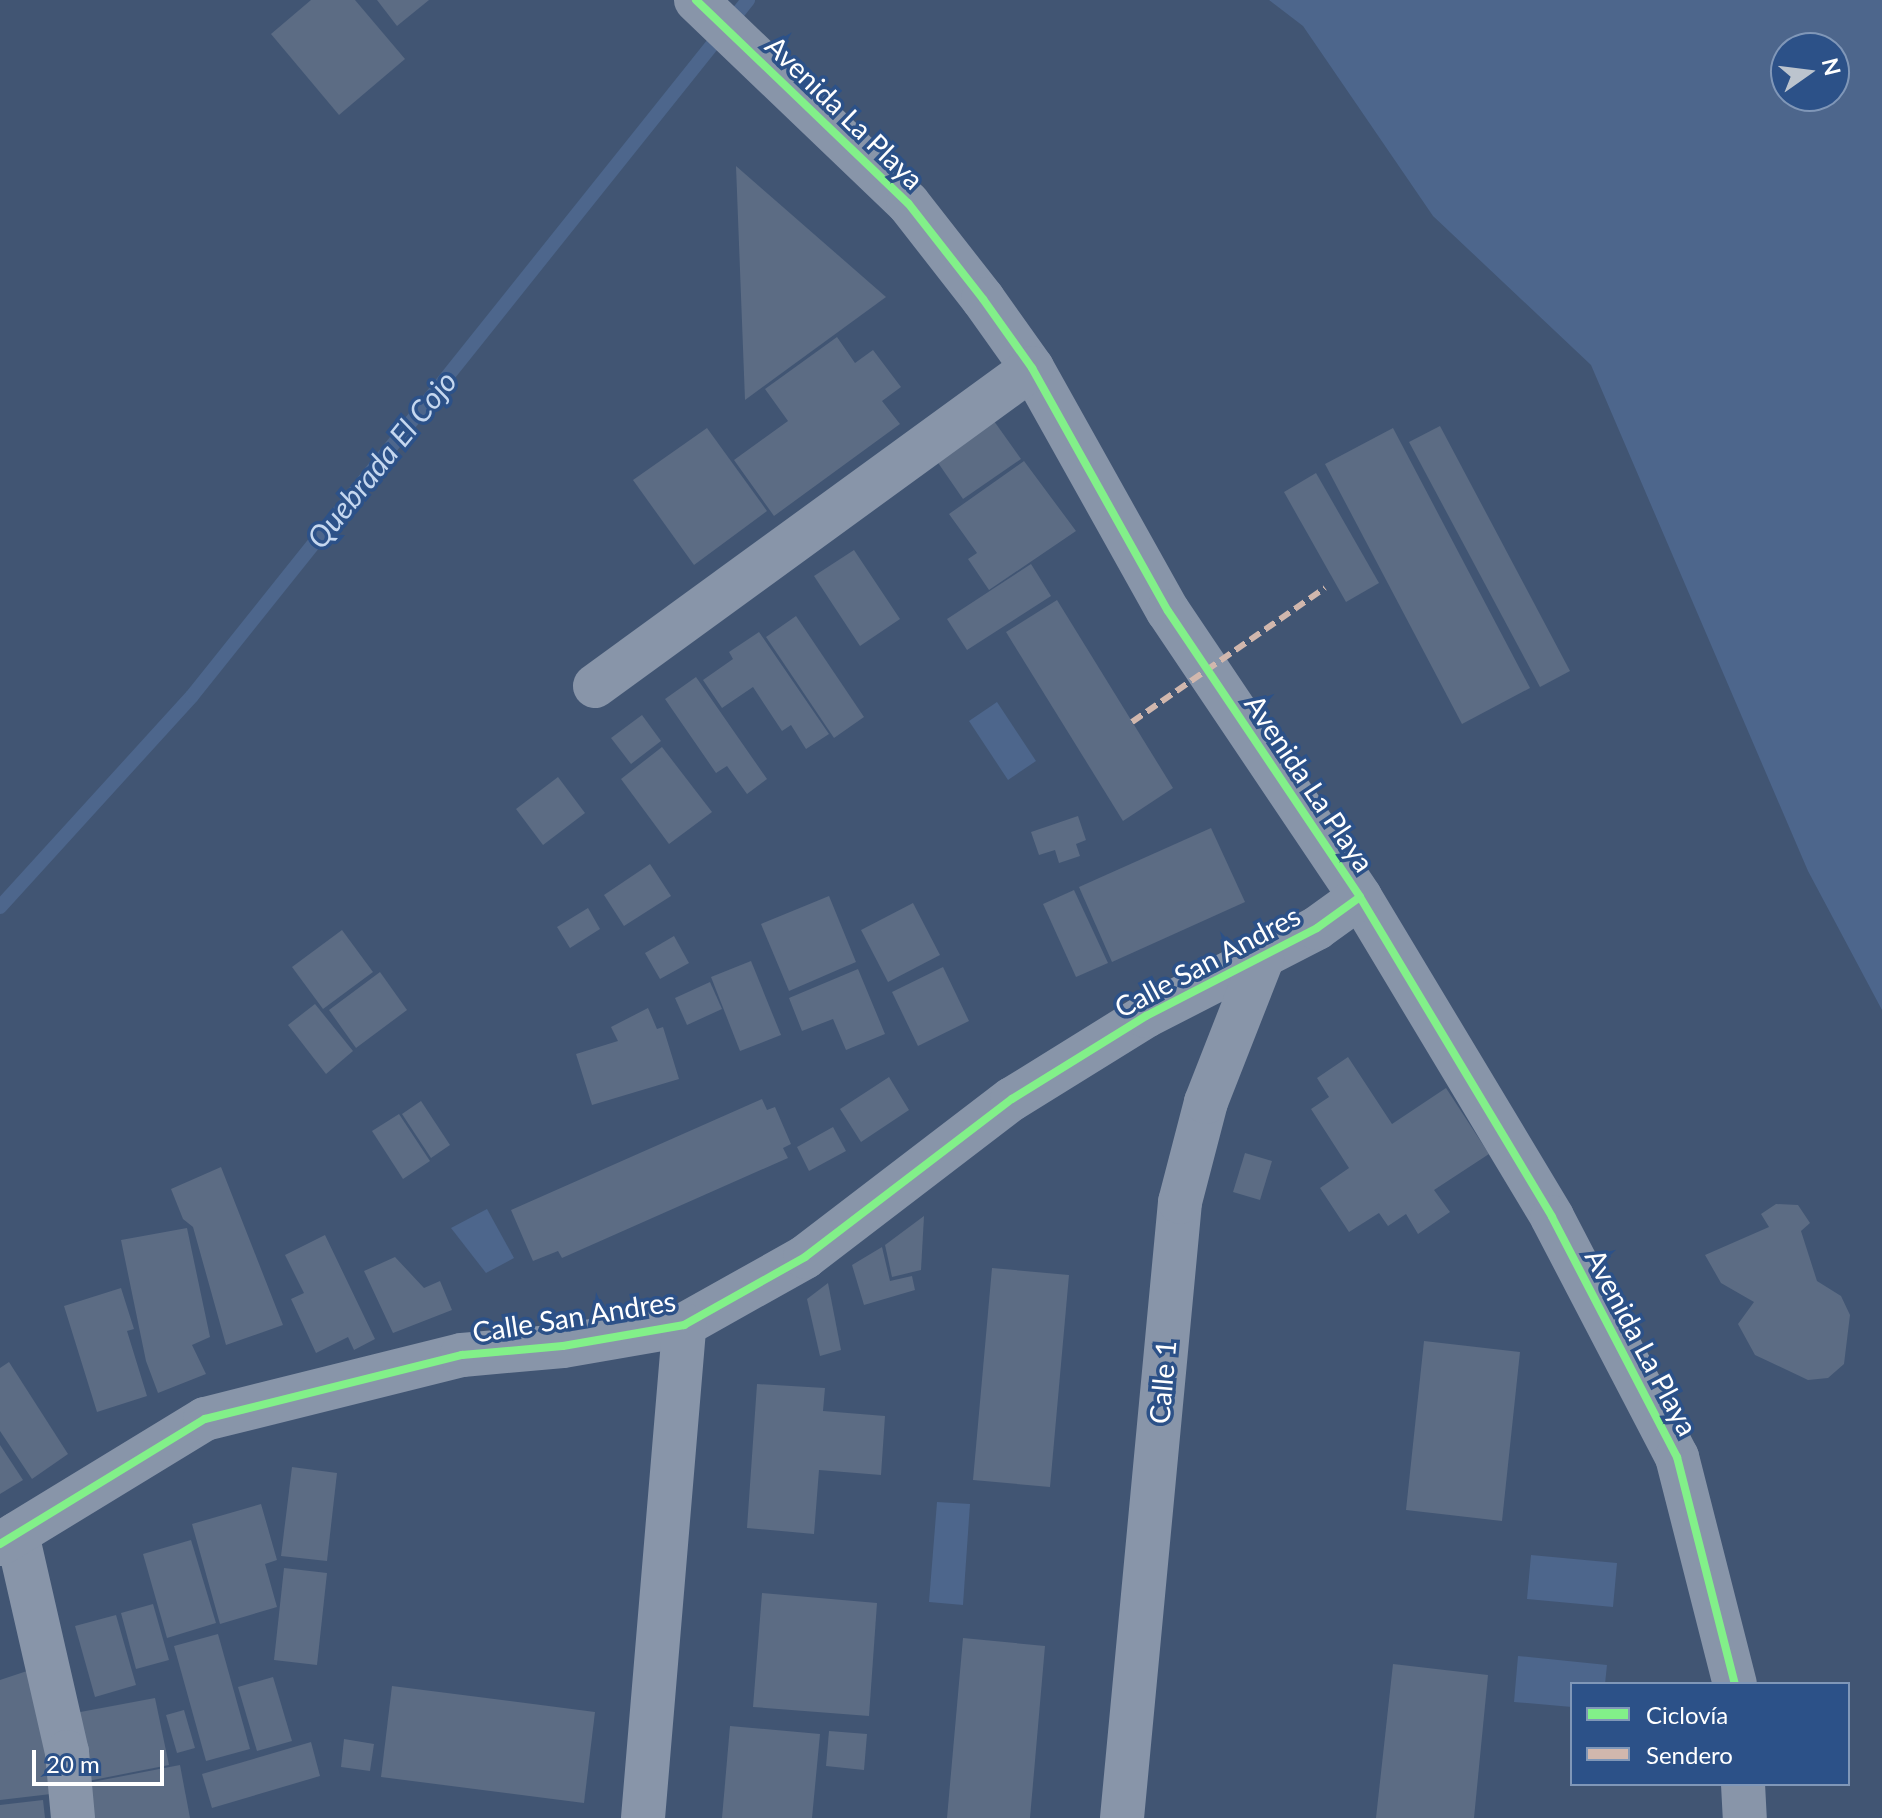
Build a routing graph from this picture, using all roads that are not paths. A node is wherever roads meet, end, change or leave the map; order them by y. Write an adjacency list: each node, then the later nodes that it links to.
1 (696, 0): 2 (street, Avenida La Playa)
2 (1032, 368): 3 (street); 4 (street, Avenida La Playa)
3 (595, 686)
4 (1360, 897): 5 (street, Calle San Andres); 8 (street, Avenida La Playa)
5 (1262, 959): 6 (street, Calle San Andres); 12 (street, Calle 1)
6 (684, 1325): 7 (street, Calle San Andres); 11 (street)
7 (8, 1539): 10 (street)
8 (1734, 1682)
9 (1743, 1786): 13 (street)
10 (73, 1818)
11 (643, 1818)
12 (1122, 1818)
13 (1745, 1818)

